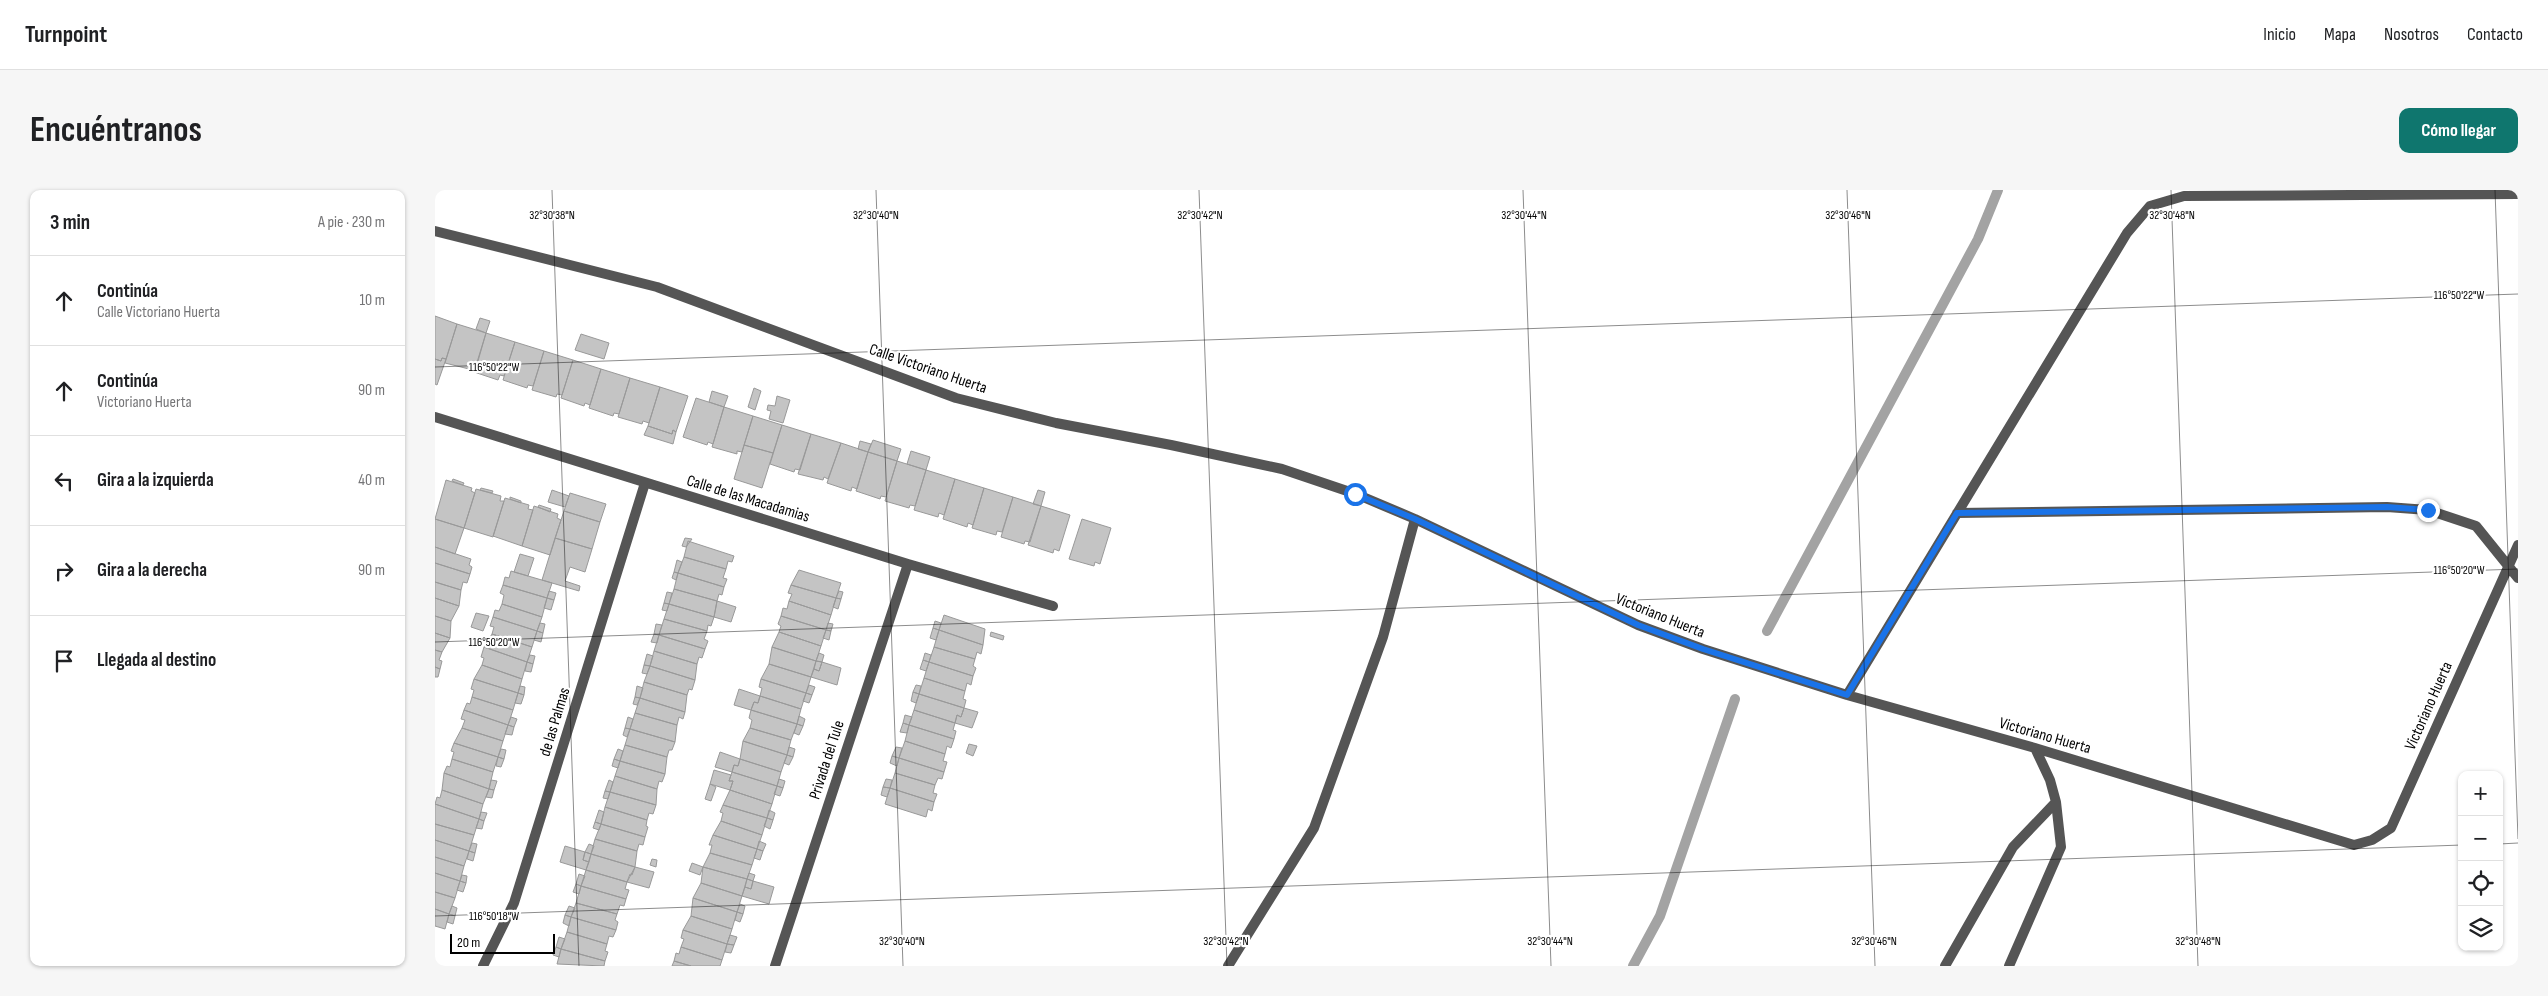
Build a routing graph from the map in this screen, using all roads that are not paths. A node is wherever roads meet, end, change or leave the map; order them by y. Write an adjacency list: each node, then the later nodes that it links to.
1 (2518, 194): 5 (street)
2 (435, 231): 6 (street, Calle Victoriano Huerta)
3 (435, 417): 4 (street, Calle de las Macadamias)
4 (645, 483): 8 (street, Calle de las Macadamias); 15 (street, de las Palmas)
5 (1957, 513): 9 (street); 12 (street)
6 (1415, 519): 12 (street, Victoriano Huerta); 17 (street)
7 (2518, 545): 9 (street, Victoriano Huerta)
8 (908, 564): 11 (street, Calle de las Macadamias); 16 (street, Privada del Tule)
9 (2509, 567): 10 (street); 13 (street, Victoriano Huerta)
10 (2518, 578)
11 (1053, 606)
12 (1847, 695): 13 (street, Victoriano Huerta)
13 (2035, 748): 14 (street)
14 (2055, 802): 18 (street); 19 (street)
15 (483, 966)
16 (775, 966)
17 (1228, 966)
18 (1945, 966)
19 (2009, 966)

